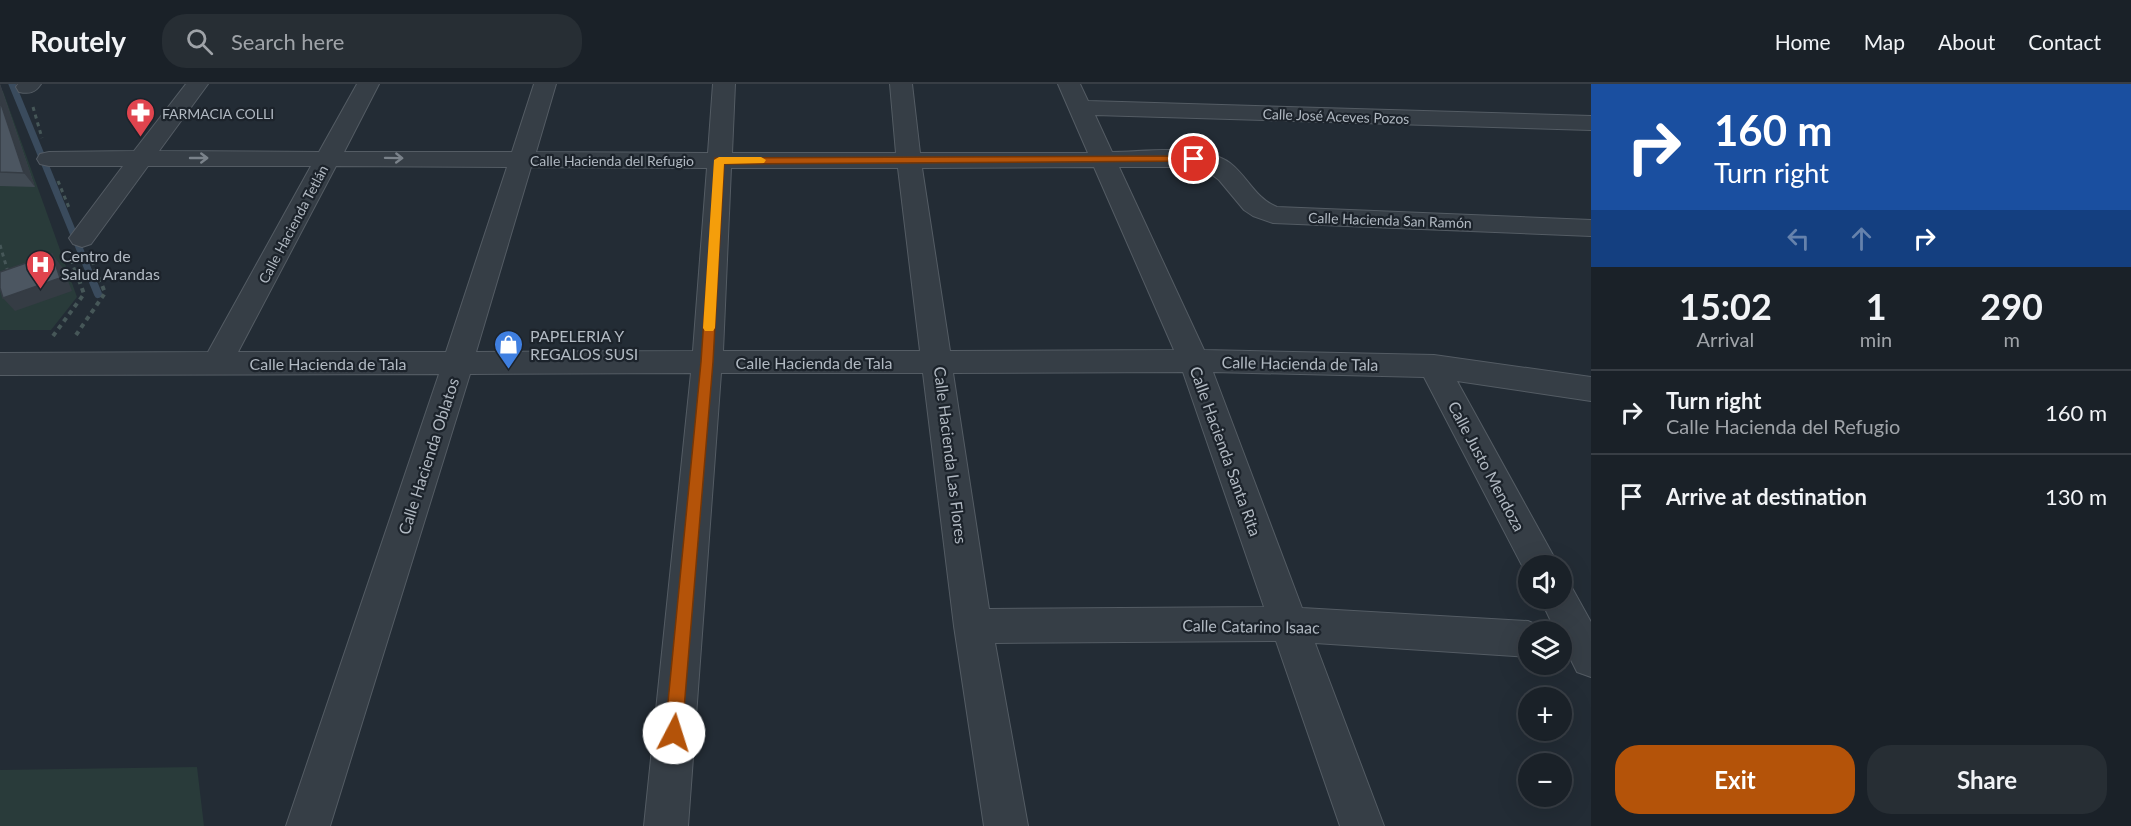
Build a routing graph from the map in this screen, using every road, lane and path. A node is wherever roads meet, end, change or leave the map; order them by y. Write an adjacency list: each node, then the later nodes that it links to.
1 (197, 84): 10 (street)
2 (368, 84): 11 (street, Calle Hacienda Tetlán)
3 (544, 84): 13 (street, Calle Hacienda Oblatos)
4 (724, 84): 14 (street)
5 (901, 84): 15 (street, Calle Hacienda Las Flores)
6 (1069, 84): 8 (street, Calle Hacienda Santa Rita)
7 (28, 86): 12 (path)
8 (1081, 108): 9 (street, Calle José Aceves Pozos); 16 (street, Calle Hacienda Santa Rita)
9 (1591, 123)
10 (140, 158): 11 (street, Calle Hacienda del Refugio, one-way to 11); 12 (street, Calle Hacienda del Refugio); 20 (street)
11 (329, 158): 13 (street, Calle Hacienda del Refugio, one-way to 13); 29 (street, Calle Hacienda Tetlán)
12 (49, 159): 20 (path)
13 (520, 160): 14 (street, Calle Hacienda del Refugio); 27 (street, Calle Hacienda Oblatos)
14 (719, 160): 15 (street, Calle Hacienda del Refugio); 26 (street)
15 (909, 160): 16 (street, Calle Hacienda del Refugio); 25 (street, Calle Hacienda Las Flores)
16 (1104, 160): 17 (street, Calle Hacienda del Refugio); 24 (street, Calle Hacienda Santa Rita)
17 (1210, 162): 18 (street, Calle Hacienda San Ramón)
18 (1591, 228)
19 (0, 245): 21 (path)
20 (75, 246): 22 (path); 23 (path)
21 (9, 275)
22 (95, 307)
23 (53, 336)
24 (1194, 360): 25 (street, Calle Hacienda de Tala); 30 (street, Calle Hacienda de Tala); 34 (street, Calle Hacienda Santa Rita)
25 (938, 361): 26 (street, Calle Hacienda de Tala); 35 (street, Calle Hacienda Las Flores)
26 (707, 362): 27 (street, Calle Hacienda de Tala); 39 (street)
27 (458, 363): 29 (street, Calle Hacienda de Tala); 38 (street, Calle Hacienda Oblatos)
28 (0, 364): 29 (street, Calle Hacienda de Tala)
29 (217, 364)
30 (1434, 366): 31 (street, Calle Hacienda de Tala); 32 (street, Calle Justo Mendoza)
31 (1591, 389)
32 (1535, 555)
33 (1563, 609): 37 (street)
34 (1289, 624): 35 (street, Calle Catarino Isaac); 36 (street, Calle Catarino Isaac); 41 (street, Calle Hacienda Santa Rita)
35 (973, 626): 40 (street, Calle Hacienda Las Flores)
36 (1518, 638)
37 (1581, 646)
38 (308, 826)
39 (666, 826)
40 (1006, 826)
41 (1362, 826)

